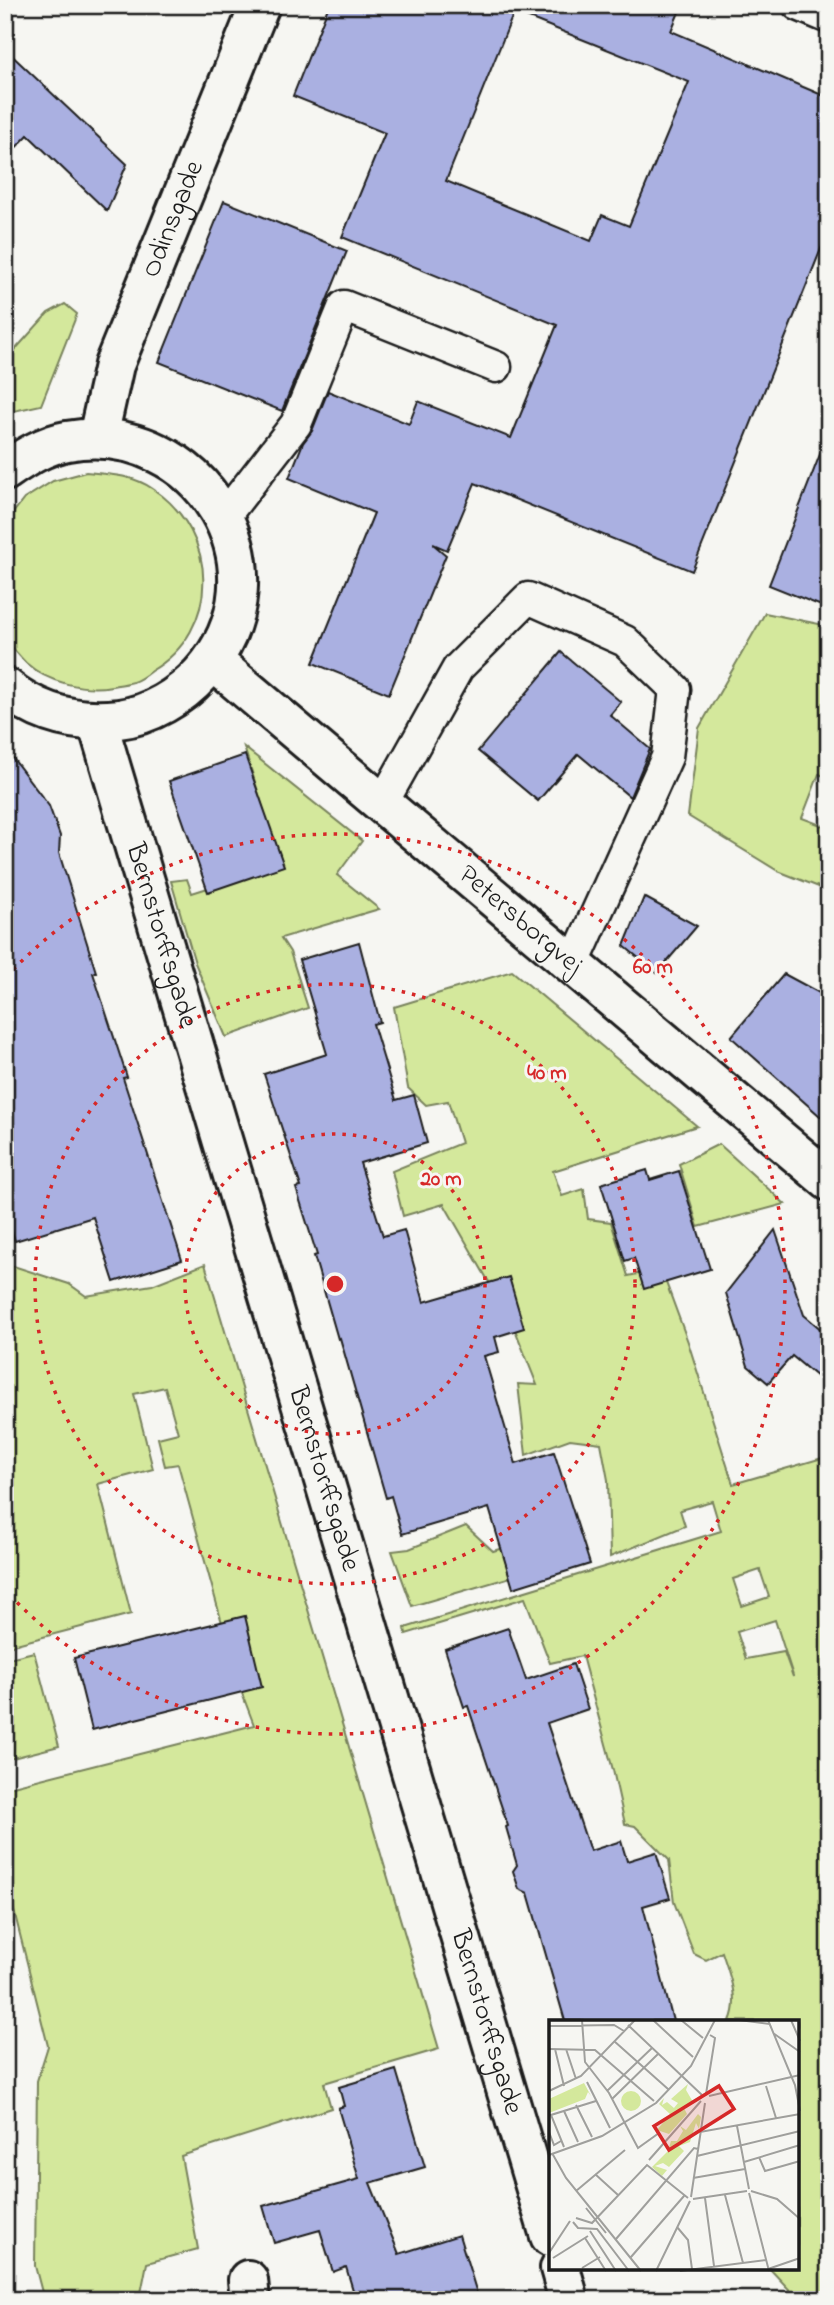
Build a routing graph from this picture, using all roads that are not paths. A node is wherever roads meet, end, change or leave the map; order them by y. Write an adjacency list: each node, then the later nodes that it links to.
1 (260, 5): 5 (street, Odinsgade)
2 (798, 5): 3 (lane)
3 (829, 18)
4 (496, 367): 7 (lane)
5 (98, 437): 6 (street); 7 (street)
6 (5, 471)
7 (224, 517): 8 (street)
8 (213, 661): 10 (street); 11 (street, Petersborgvej)
9 (5, 687): 10 (street)
10 (97, 722): 14 (street, Bernstorffsgade)
11 (382, 804): 12 (street, Petersborgvej); 12 (lane)
12 (573, 965): 13 (street, Petersborgvej)
13 (829, 1181)
14 (549, 2229)
15 (561, 2270): 16 (street)
16 (569, 2300)

